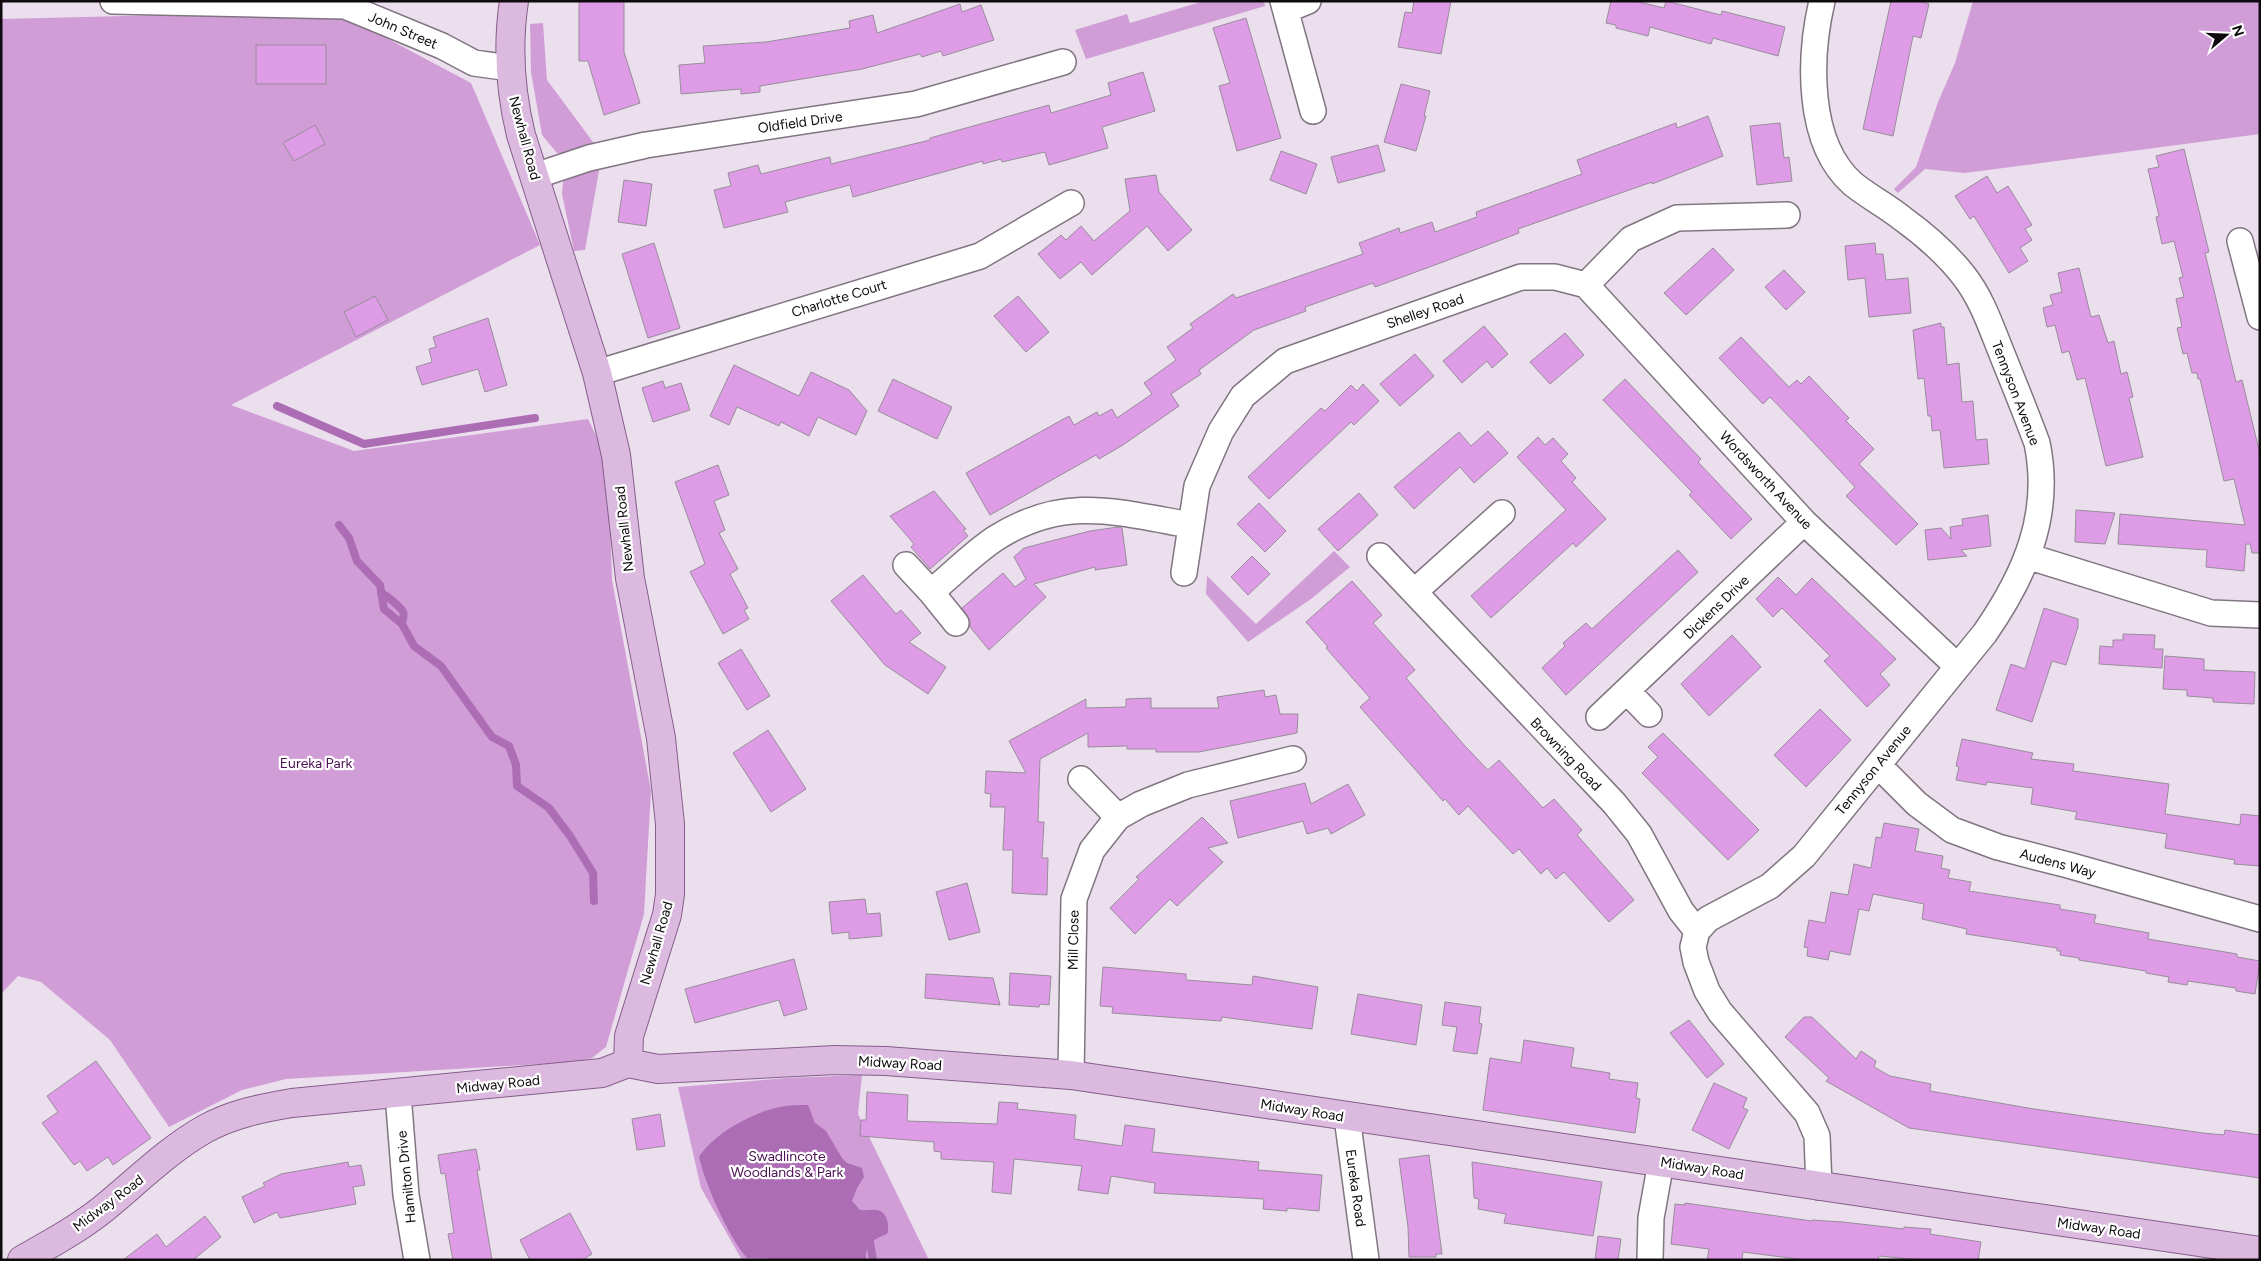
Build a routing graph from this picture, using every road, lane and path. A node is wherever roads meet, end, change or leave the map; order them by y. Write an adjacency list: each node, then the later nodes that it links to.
1 (113, 1): 6 (street, John Street)
2 (514, 1): 6 (main road, Newhall Road)
3 (1822, 1): 19 (street, Tennyson Avenue)
4 (1292, 4): 7 (street)
5 (1063, 62): 8 (street, Oldfield Drive)
6 (510, 68): 8 (main road, Newhall Road)
7 (1313, 111)
8 (535, 176): 14 (main road, Newhall Road)
9 (1071, 203): 14 (street, Charlotte Court)
10 (1787, 215): 12 (street)
11 (2240, 241): 13 (street)
12 (1586, 285): 16 (street, Wordsworth Avenue); 17 (street, Shelley Road)
13 (2260, 317)
14 (597, 373): 36 (main road, Newhall Road)
15 (1502, 513): 23 (street)
16 (1804, 522): 26 (street, Wordsworth Avenue); 27 (street, Dickens Drive)
17 (1190, 525): 21 (street, Shelley Road); 22 (street)
18 (1380, 556): 23 (street, Browning Road)
19 (2027, 556): 24 (street); 26 (street, Tennyson Avenue)
20 (906, 565): 22 (street)
21 (1184, 573)
22 (932, 592): 25 (street)
23 (1414, 592): 35 (street, Browning Road)
24 (2260, 615)
25 (956, 623)
26 (1957, 666): 31 (street, Tennyson Avenue)
27 (1627, 691): 28 (street); 29 (street, Dickens Drive)
28 (1648, 714)
29 (1599, 717)
30 (1293, 759): 33 (street, Mill Close)
31 (1878, 765): 34 (street, Audens Way); 35 (street, Tennyson Avenue)
32 (1081, 779): 33 (street)
33 (1118, 817): 37 (street, Mill Close)
34 (2260, 919)
35 (1697, 931): 41 (street)
36 (628, 1063): 37 (main road, Midway Road); 38 (main road, Midway Road)
37 (1071, 1075): 39 (main road, Midway Road)
38 (398, 1094): 43 (main road, Midway Road); 44 (street, Hamilton Drive)
39 (1347, 1117): 40 (main road, Midway Road); 45 (street, Eureka Road)
40 (1661, 1162): 41 (main road, Midway Road); 46 (street)
41 (1819, 1187): 42 (main road, Midway Road)
42 (2260, 1251)
43 (22, 1260)
44 (418, 1260)
45 (1366, 1260)
46 (1650, 1260)

